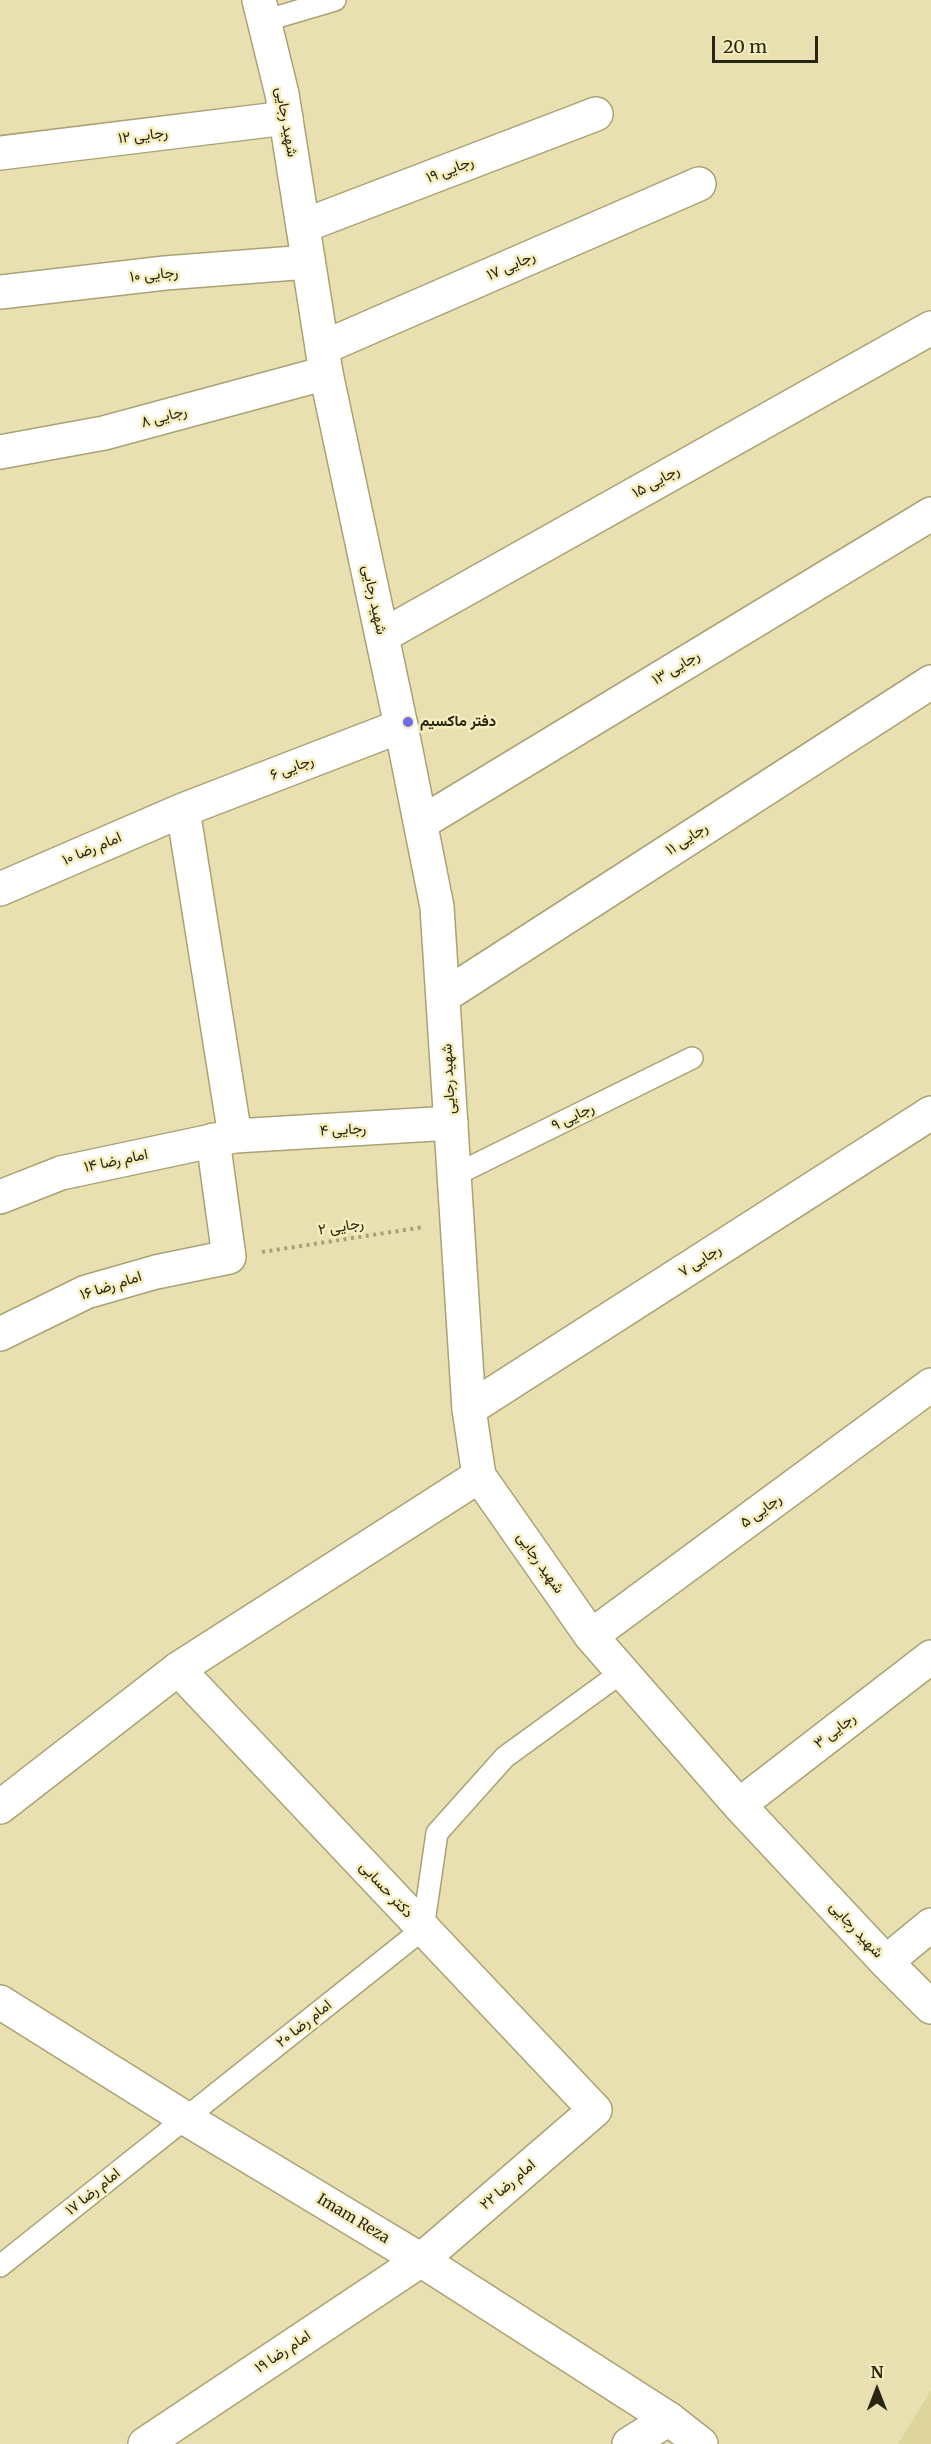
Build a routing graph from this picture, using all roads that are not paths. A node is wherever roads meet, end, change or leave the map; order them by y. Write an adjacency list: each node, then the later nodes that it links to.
1 (335, 0): 2 (lane)
2 (262, 11): 4 (street, شهید رجایی)
3 (596, 114): 7 (street, رجایی ۱۹)
4 (286, 118): 5 (street, رجایی ۱۲); 7 (street, شهید رجایی)
5 (0, 153)
6 (699, 184): 11 (street, رجایی ۱۷)
7 (303, 226): 8 (street, شهید رجایی)
8 (308, 262): 9 (street, رجایی ۱۰); 11 (street, شهید رجایی)
9 (0, 292)
10 (931, 328): 14 (street, رجایی ۱۵)
11 (324, 361): 12 (street, رجایی ۸); 14 (street, شهید رجایی)
12 (0, 452)
13 (931, 514): 18 (street, رجایی ۱۳)
14 (382, 636): 16 (street, شهید رجایی)
15 (931, 682): 20 (street, رجایی ۱۱)
16 (401, 726): 17 (street, رجایی ۶); 18 (street, شهید رجایی)
17 (183, 810): 19 (street, امام رضا ۱۰); 24 (street)
18 (421, 823): 20 (street, شهید رجایی)
19 (0, 889)
20 (444, 996): 23 (street, شهید رجایی)
21 (692, 1058): 25 (lane, رجایی ۹)
22 (931, 1113): 29 (street, رجایی ۷)
23 (451, 1123): 24 (street, رجایی ۴); 25 (street, شهید رجایی)
24 (224, 1138): 26 (street, امام رضا ۱۴); 27 (street, امام رضا ۱۶)
25 (454, 1175): 29 (street, شهید رجایی)
26 (0, 1197)
27 (0, 1334)
28 (931, 1386): 31 (street, رجایی ۵)
29 (469, 1408): 30 (street, شهید رجایی)
30 (479, 1476): 31 (street, شهید رجایی); 33 (street)
31 (591, 1636): 34 (street, شهید رجایی)
32 (931, 1657): 35 (street, رجایی ۳)
33 (178, 1669): 36 (street); 38 (street, دکتر حسابی)
34 (622, 1672): 35 (street, شهید رجایی); 38 (lane)
35 (739, 1805): 39 (street, شهید رجایی)
36 (0, 1807)
37 (931, 1925): 39 (street)
38 (423, 1929): 42 (street, دکتر حسابی); 43 (lane, امام رضا ۲۰)
39 (886, 1962): 40 (street, شهید رجایی)
40 (931, 2007)
41 (4, 2010): 43 (street, Imam Reza)
42 (596, 2110): 44 (street, امام رضا ۲۲)
43 (185, 2118): 44 (street, Imam Reza); 45 (lane, امام رضا ۱۷)
44 (421, 2260): 46 (street, Imam Reza); 47 (street, امام رضا ۱۹)
45 (0, 2266)
46 (669, 2418): 48 (street); 49 (street, Imam Reza)
47 (145, 2444)
48 (629, 2444)
49 (701, 2444)

